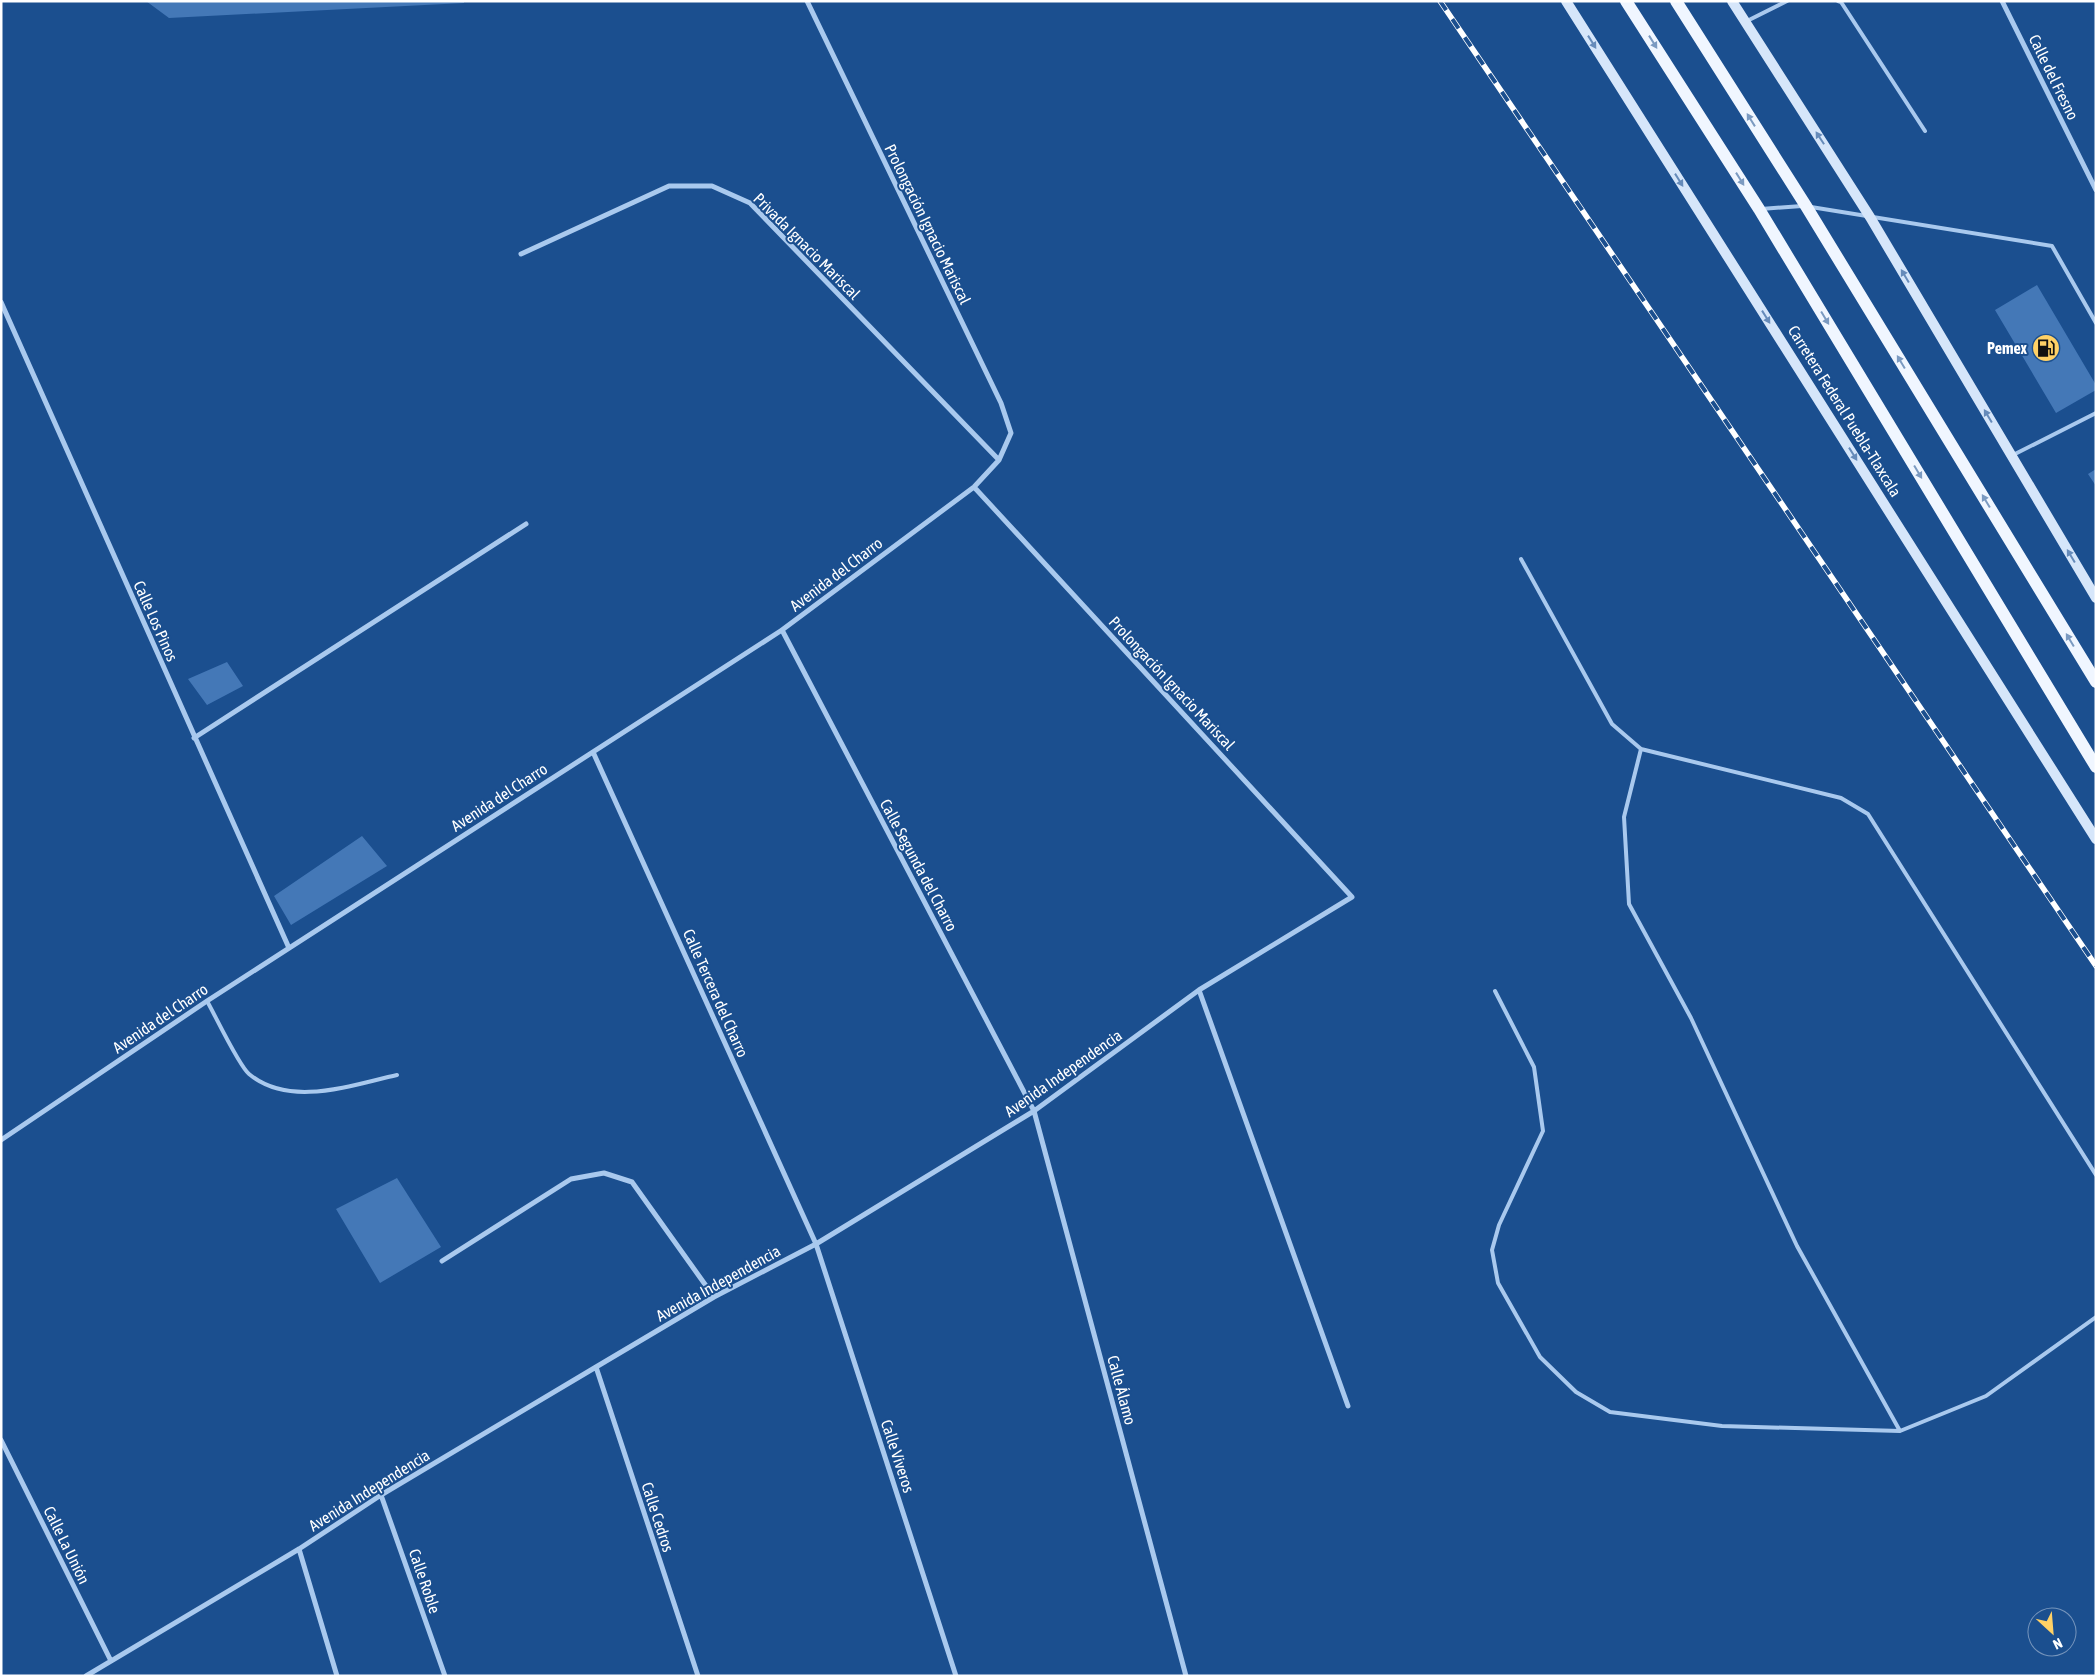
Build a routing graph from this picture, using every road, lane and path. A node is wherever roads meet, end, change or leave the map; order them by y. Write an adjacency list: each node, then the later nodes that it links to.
1 (807, 1): 20 (street, Prolongación Ignacio Mariscal)
2 (1566, 1): 31 (main road, Carretera Federal Puebla-Tlaxcala, one-way to 31)
3 (1626, 1): 13 (main road, Carretera Federal Puebla-Tlaxcala, one-way to 13)
4 (1676, 1): 12 (main road, one-way to 4)
5 (1732, 1): 9 (main road)
6 (1787, 1): 9 (lane)
7 (1838, 1): 10 (lane)
8 (2002, 1): 11 (street, Calle del Fresno)
9 (1745, 22): 14 (main road, one-way to 9)
10 (1926, 131)
11 (2096, 190)
12 (1806, 206): 13 (lane); 14 (lane); 26 (main road, one-way to 12)
13 (1759, 209): 30 (main road, Carretera Federal Puebla-Tlaxcala, one-way to 30)
14 (1870, 217): 17 (lane); 19 (main road, one-way to 14)
15 (521, 254): 20 (street, Privada Ignacio Mariscal)
16 (1, 302): 27 (street, Calle Los Pinos)
17 (2096, 323)
18 (2096, 412): 19 (lane)
19 (2012, 456): 24 (main road, one-way to 19)
20 (999, 460): 21 (street, Avenida del Charro)
21 (974, 487): 25 (street, Avenida del Charro); 32 (street, Prolongación Ignacio Mariscal)
22 (526, 524): 27 (street)
23 (1522, 559): 28 (lane)
24 (2096, 598)
25 (782, 630): 29 (street, Avenida del Charro); 38 (street, Calle Segunda del Charro)
26 (2096, 682)
27 (194, 738): 33 (street, Calle Los Pinos)
28 (1641, 749): 40 (lane); 47 (lane)
29 (593, 752): 33 (street, Avenida del Charro); 41 (street, Calle Tercera del Charro)
30 (2096, 767)
31 (2096, 839)
32 (1352, 897): 34 (street, Avenida Independencia)
33 (289, 948): 36 (street, Avenida del Charro)
34 (1199, 990): 38 (street, Avenida Independencia); 46 (street)
35 (1495, 991): 47 (lane)
36 (207, 1001): 37 (lane); 39 (street, Avenida del Charro)
37 (397, 1075)
38 (1034, 1111): 41 (street, Avenida Independencia); 57 (street, Calle Álamo)
39 (1, 1140)
40 (2096, 1175)
41 (816, 1244): 43 (street, Avenida Independencia); 56 (street, Calle Viveros)
42 (442, 1261): 43 (street)
43 (714, 1297): 45 (street, Avenida Independencia)
44 (2096, 1317): 47 (lane)
45 (596, 1366): 49 (street, Avenida Independencia); 55 (street, Calle Cedros)
46 (1348, 1406)
47 (1900, 1431)
48 (1, 1440): 51 (street, Calle La Unión)
49 (381, 1495): 50 (street, Avenida Independencia); 54 (street, Calle Roble)
50 (299, 1549): 51 (street, Avenida Independencia); 53 (street)
51 (111, 1661): 52 (street, Avenida Independencia)
52 (86, 1676)
53 (336, 1676)
54 (445, 1676)
55 (698, 1676)
56 (956, 1676)
57 (1186, 1676)

